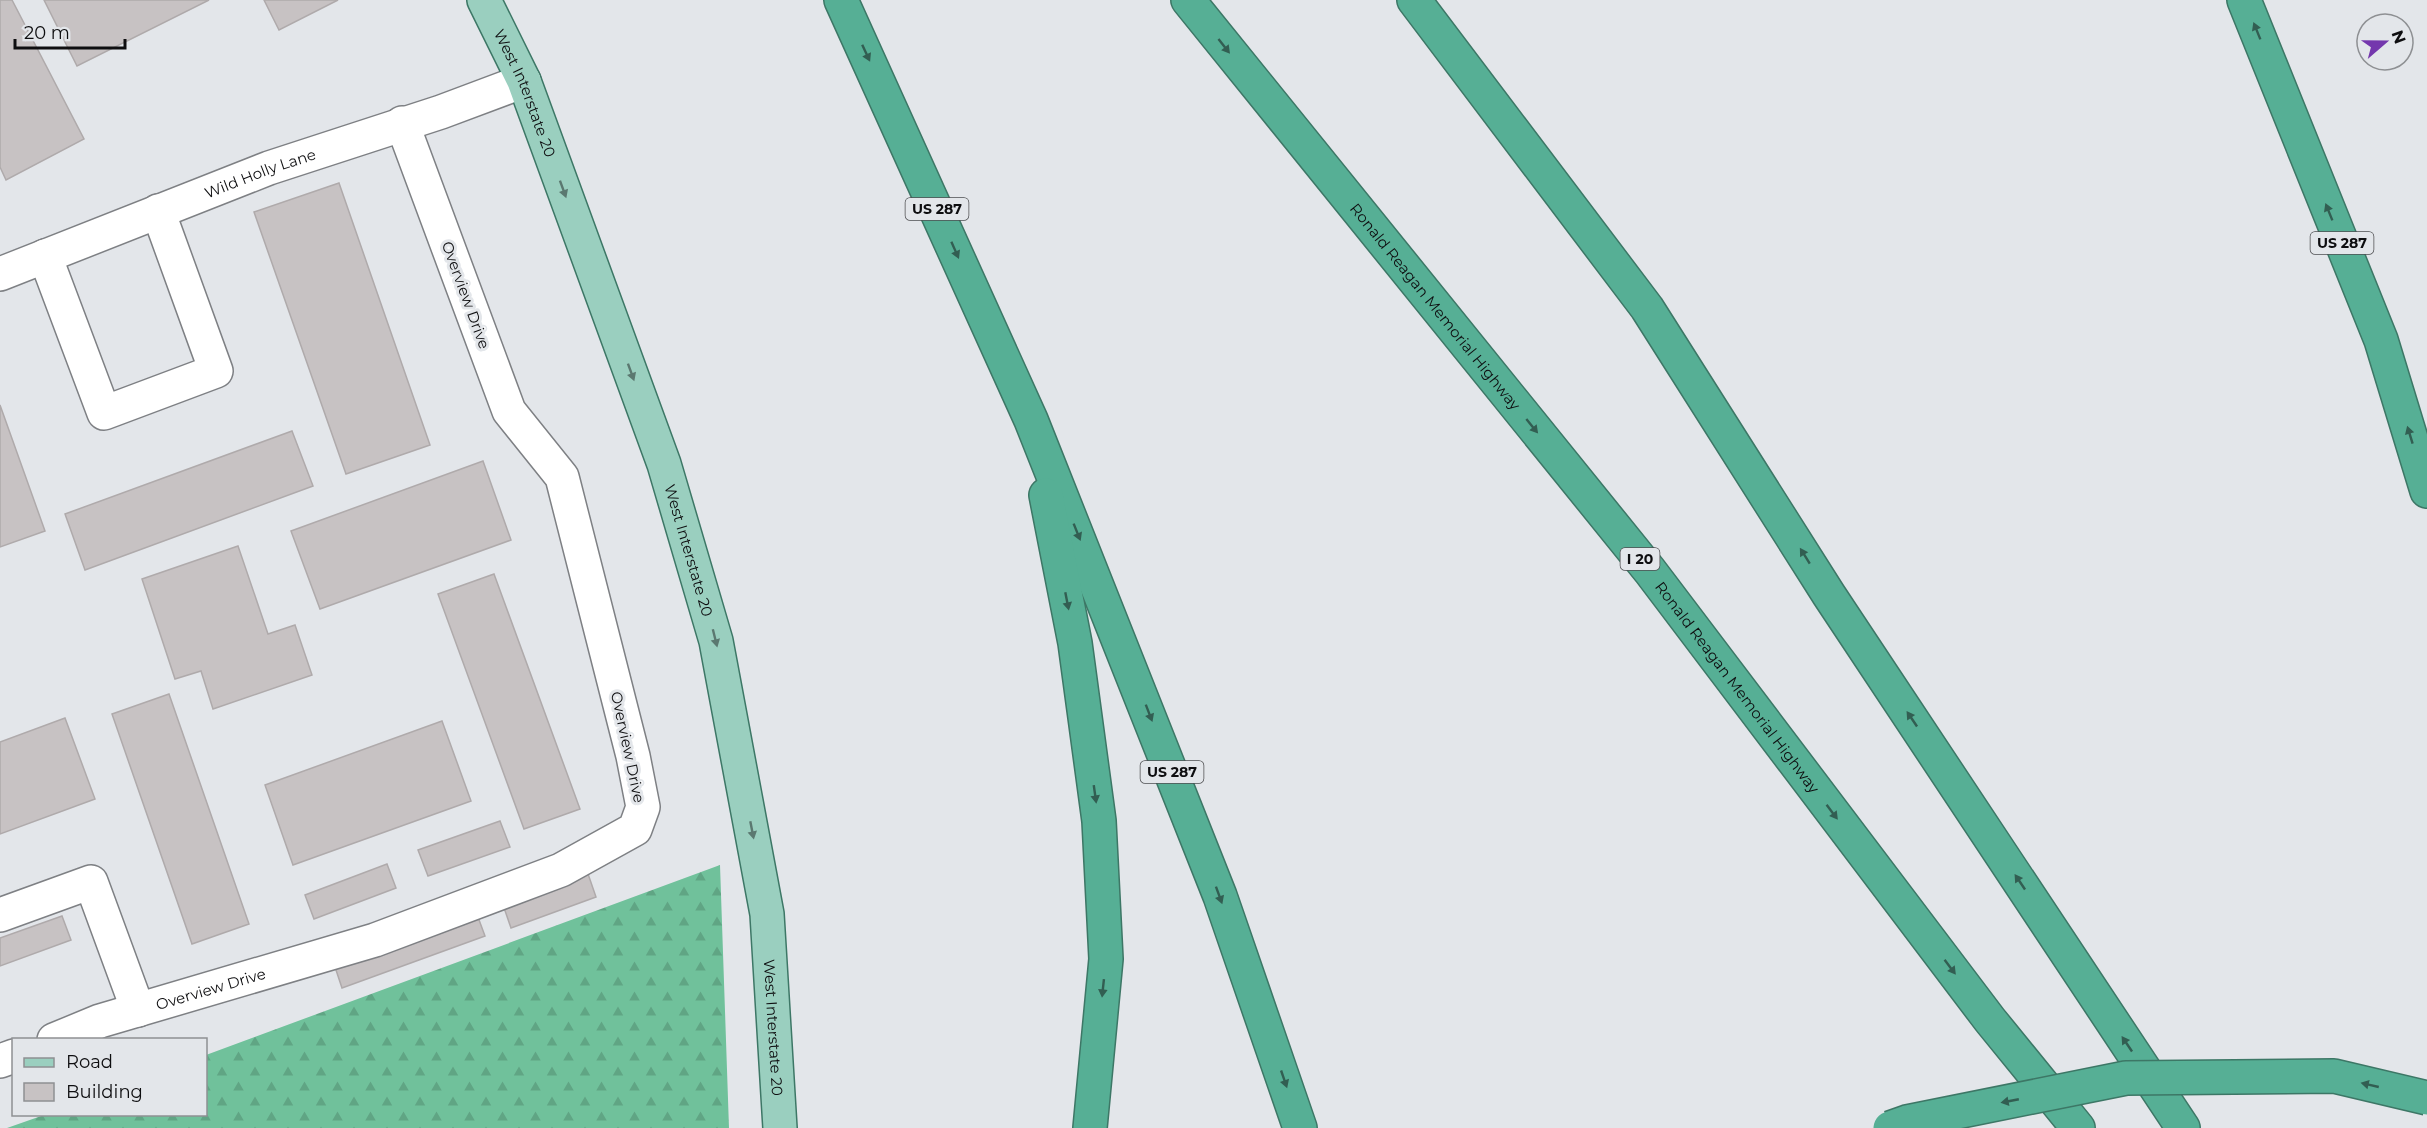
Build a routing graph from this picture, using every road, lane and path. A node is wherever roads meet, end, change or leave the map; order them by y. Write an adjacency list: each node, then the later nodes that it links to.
1 (484, 0): 6 (main road, West Interstate 20)
2 (841, 0): 11 (highway, US 287, one-way to 11)
3 (1188, 0): 21 (highway, Ronald Reagan Memorial Highway / I 20, one-way to 21)
4 (1414, 0): 22 (highway, one-way to 4)
5 (2244, 0): 12 (highway, US 287, one-way to 5)
6 (524, 81): 7 (lane, Wild Holly Lane); 17 (main road, West Interstate 20, one-way to 17)
7 (402, 123): 8 (lane, Wild Holly Lane); 14 (lane, Overview Drive)
8 (158, 211): 9 (lane, Wild Holly Lane); 9 (lane)
9 (45, 256): 10 (lane, Wild Holly Lane)
10 (0, 274)
11 (1031, 420): 18 (highway, one-way to 18); 19 (highway, US 287, one-way to 19)
12 (2427, 491)
13 (0, 915): 14 (lane)
14 (138, 1010): 15 (lane, Overview Drive)
15 (59, 1038)
16 (2427, 1098): 20 (highway, one-way to 20, bridge)
17 (780, 1128)
18 (1090, 1128)
19 (1300, 1128)
20 (1890, 1128)
21 (2078, 1128)
22 (2183, 1128)

